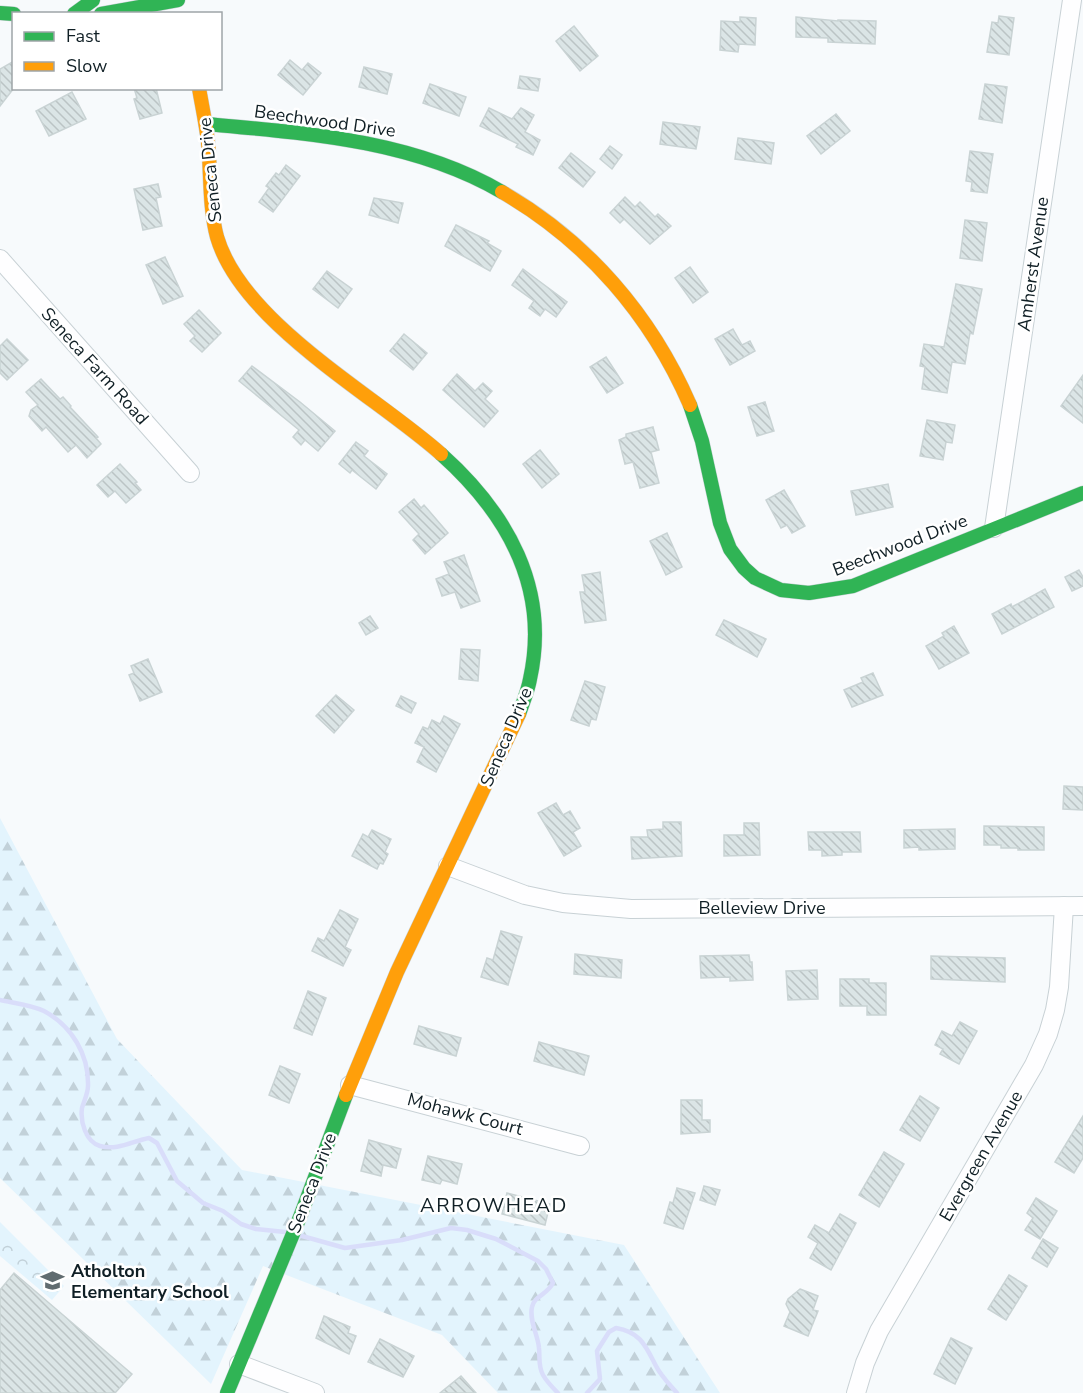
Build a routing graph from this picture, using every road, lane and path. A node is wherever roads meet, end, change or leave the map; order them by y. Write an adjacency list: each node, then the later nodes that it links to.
1 (93, 0): 4 (street)
2 (1071, 0): 11 (street, Amherst Avenue)
3 (172, 4): 5 (street)
4 (77, 12)
5 (115, 12)
6 (199, 90): 7 (street, Seneca Drive)
7 (206, 124): 11 (street, Beechwood Drive); 12 (street, Seneca Drive)
8 (0, 259): 9 (street, Seneca Farm Road)
9 (190, 472)
10 (1083, 493): 11 (street, Beechwood Drive)
11 (994, 528)
12 (448, 866): 13 (street, Belleview Drive); 15 (street, Seneca Drive)
13 (1064, 906): 14 (street, Belleview Drive); 20 (street, Evergreen Avenue)
14 (1083, 906)
15 (350, 1084): 16 (street, Mohawk Court); 17 (street, Seneca Drive)
16 (580, 1146)
17 (239, 1364): 18 (street, Seneca Drive); 19 (street)
18 (227, 1393)
19 (315, 1393)
20 (856, 1393)

